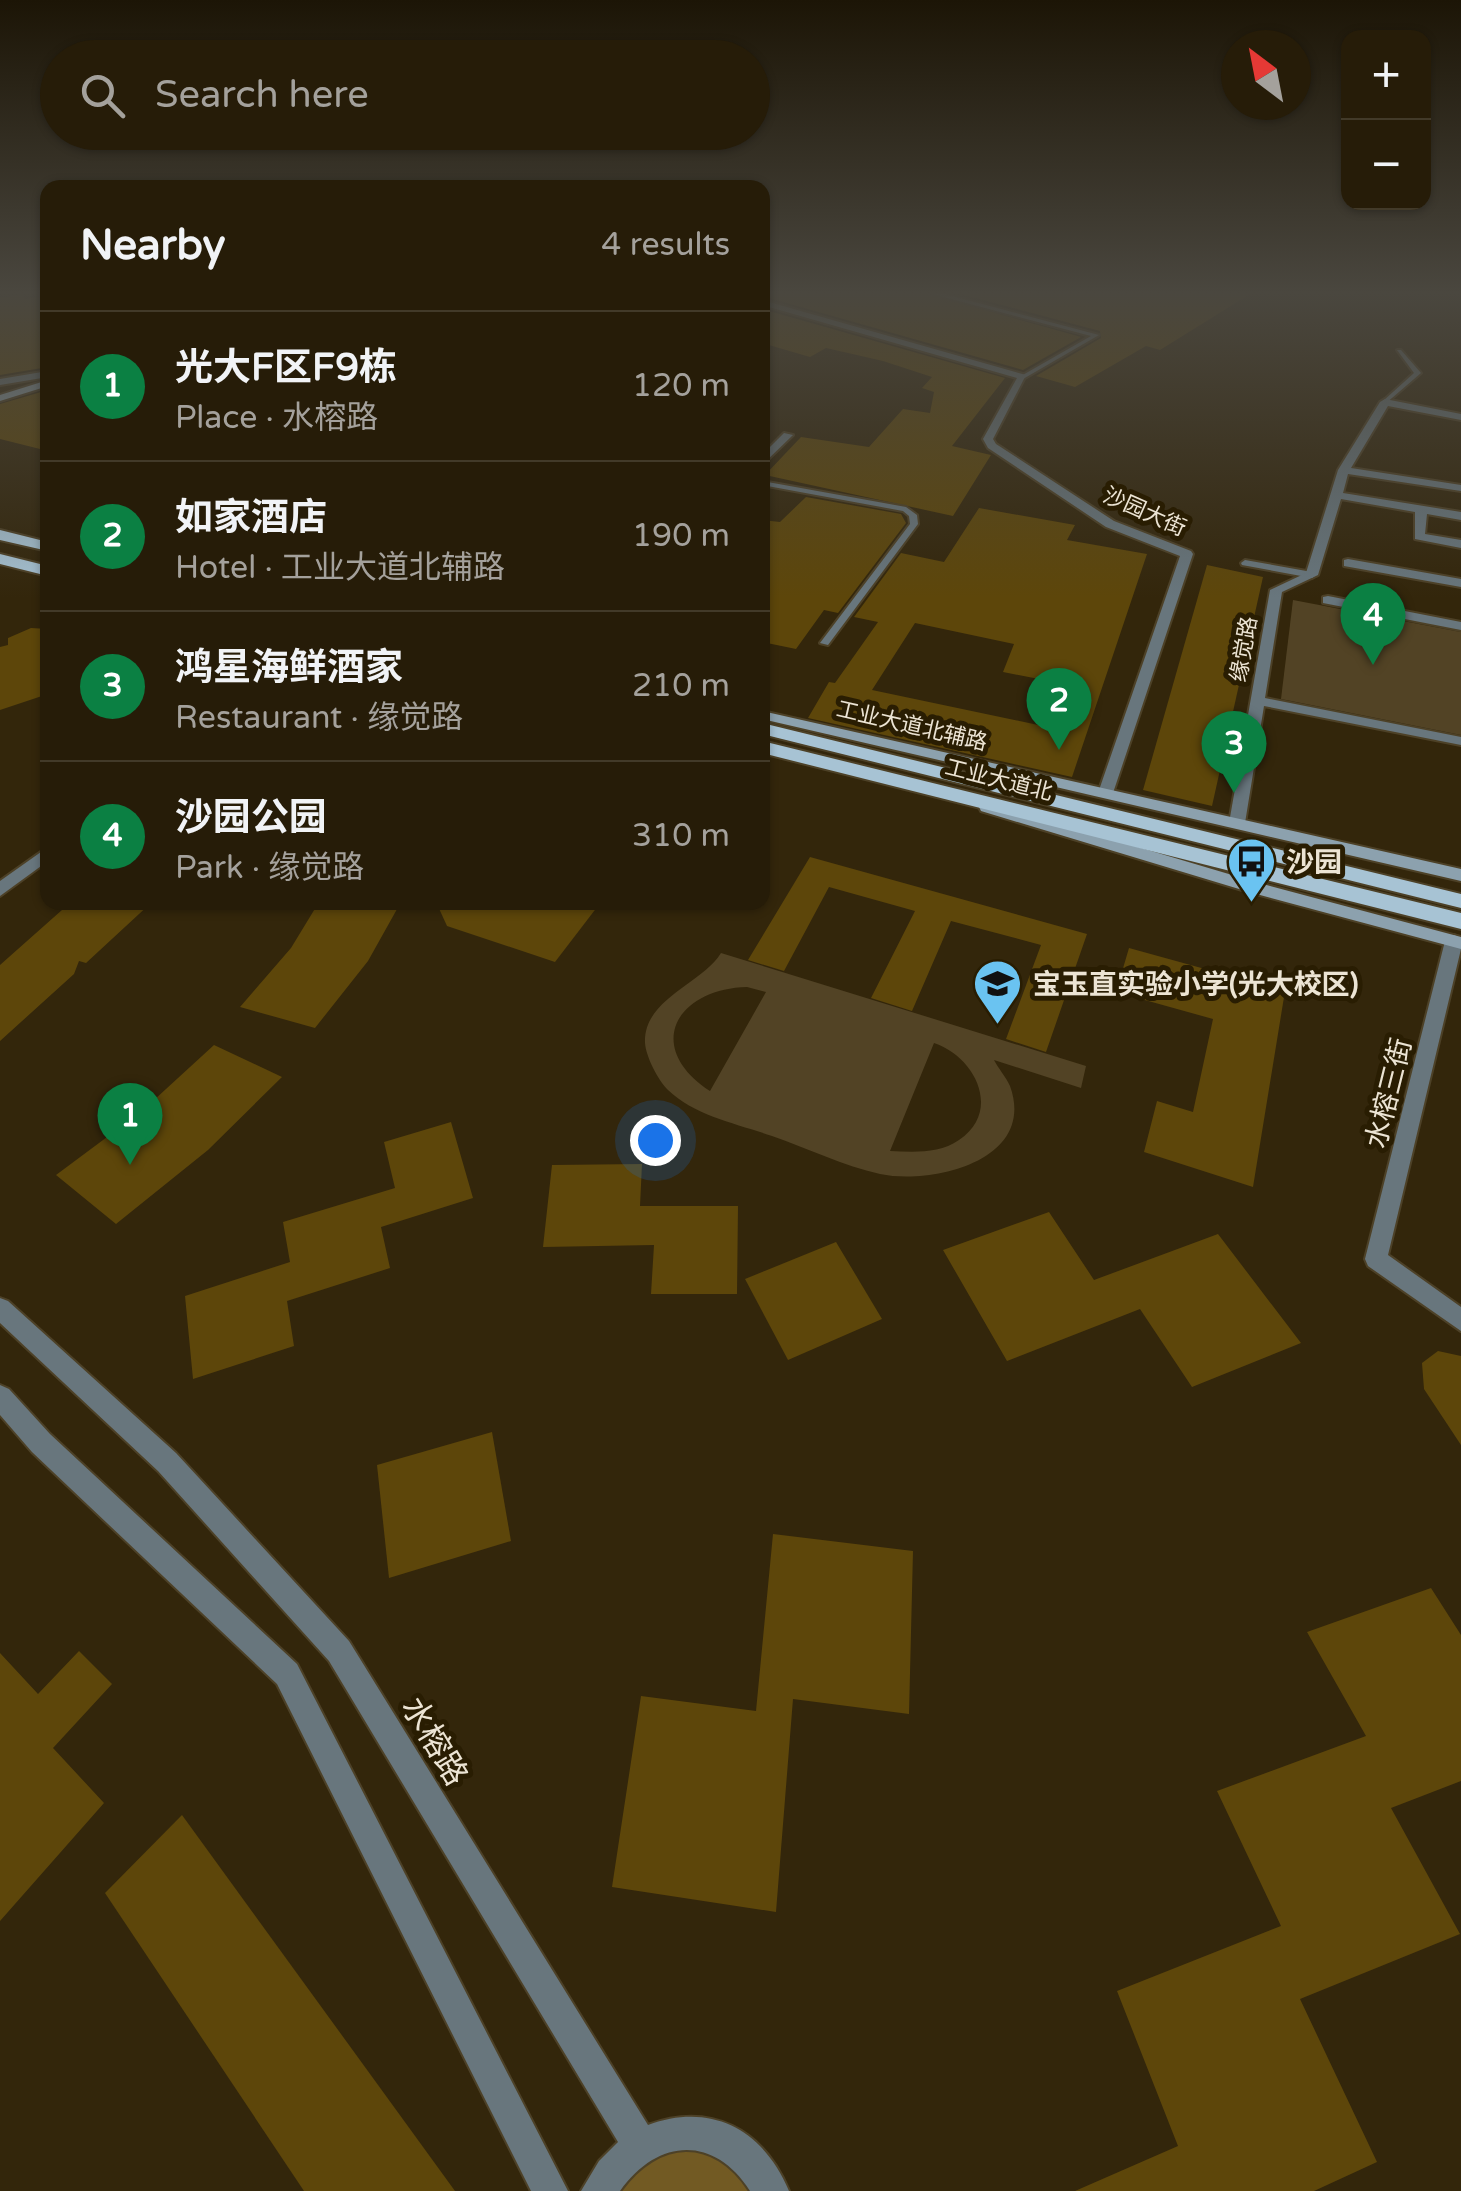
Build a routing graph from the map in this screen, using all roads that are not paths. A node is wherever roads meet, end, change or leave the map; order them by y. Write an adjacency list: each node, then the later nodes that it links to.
1 (1014, 393): 31 (street, 沙园大街)
2 (1395, 393): 3 (lane)
3 (1385, 402): 4 (street); 7 (street)
4 (1461, 417)
5 (788, 435): 6 (street)
6 (770, 454)
7 (1344, 470): 9 (street); 10 (street)
8 (770, 484): 24 (lane)
9 (1461, 488)
10 (1336, 495): 11 (street); 20 (street)
11 (1421, 509): 12 (street); 14 (street)
12 (1461, 516)
13 (0, 535): 15 (main road)
14 (1461, 544)
15 (40, 545)
16 (0, 559): 19 (main road)
17 (1244, 563): 20 (lane)
18 (1348, 563): 21 (street)
19 (40, 569)
20 (1312, 574): 25 (street, 缘觉路)
21 (1461, 583)
22 (1328, 600): 23 (street)
23 (1461, 626)
24 (825, 643)
25 (1256, 700): 28 (street); 32 (street, 缘觉路)
26 (770, 717): 31 (main road, 工业大道北辅路)
27 (770, 730): 36 (main road, 工业大道北)
28 (1461, 740)
29 (770, 750): 30 (main road, 工业大道北)
30 (933, 788): 37 (main road, 工业大道北); 37 (main road)
31 (1106, 792): 32 (main road, 工业大道北辅路)
32 (1237, 823): 34 (main road, 工业大道北辅路)
33 (40, 858): 35 (street)
34 (1461, 875)
35 (0, 890)
36 (1461, 901)
37 (1459, 935): 39 (street, 水榕三街)
38 (0, 1308): 41 (street, 水榕路)
39 (1461, 1320)
40 (0, 1398): 42 (street)
41 (640, 2145): 43 (street); 44 (street)
42 (550, 2191)
43 (599, 2191)
44 (771, 2191)

